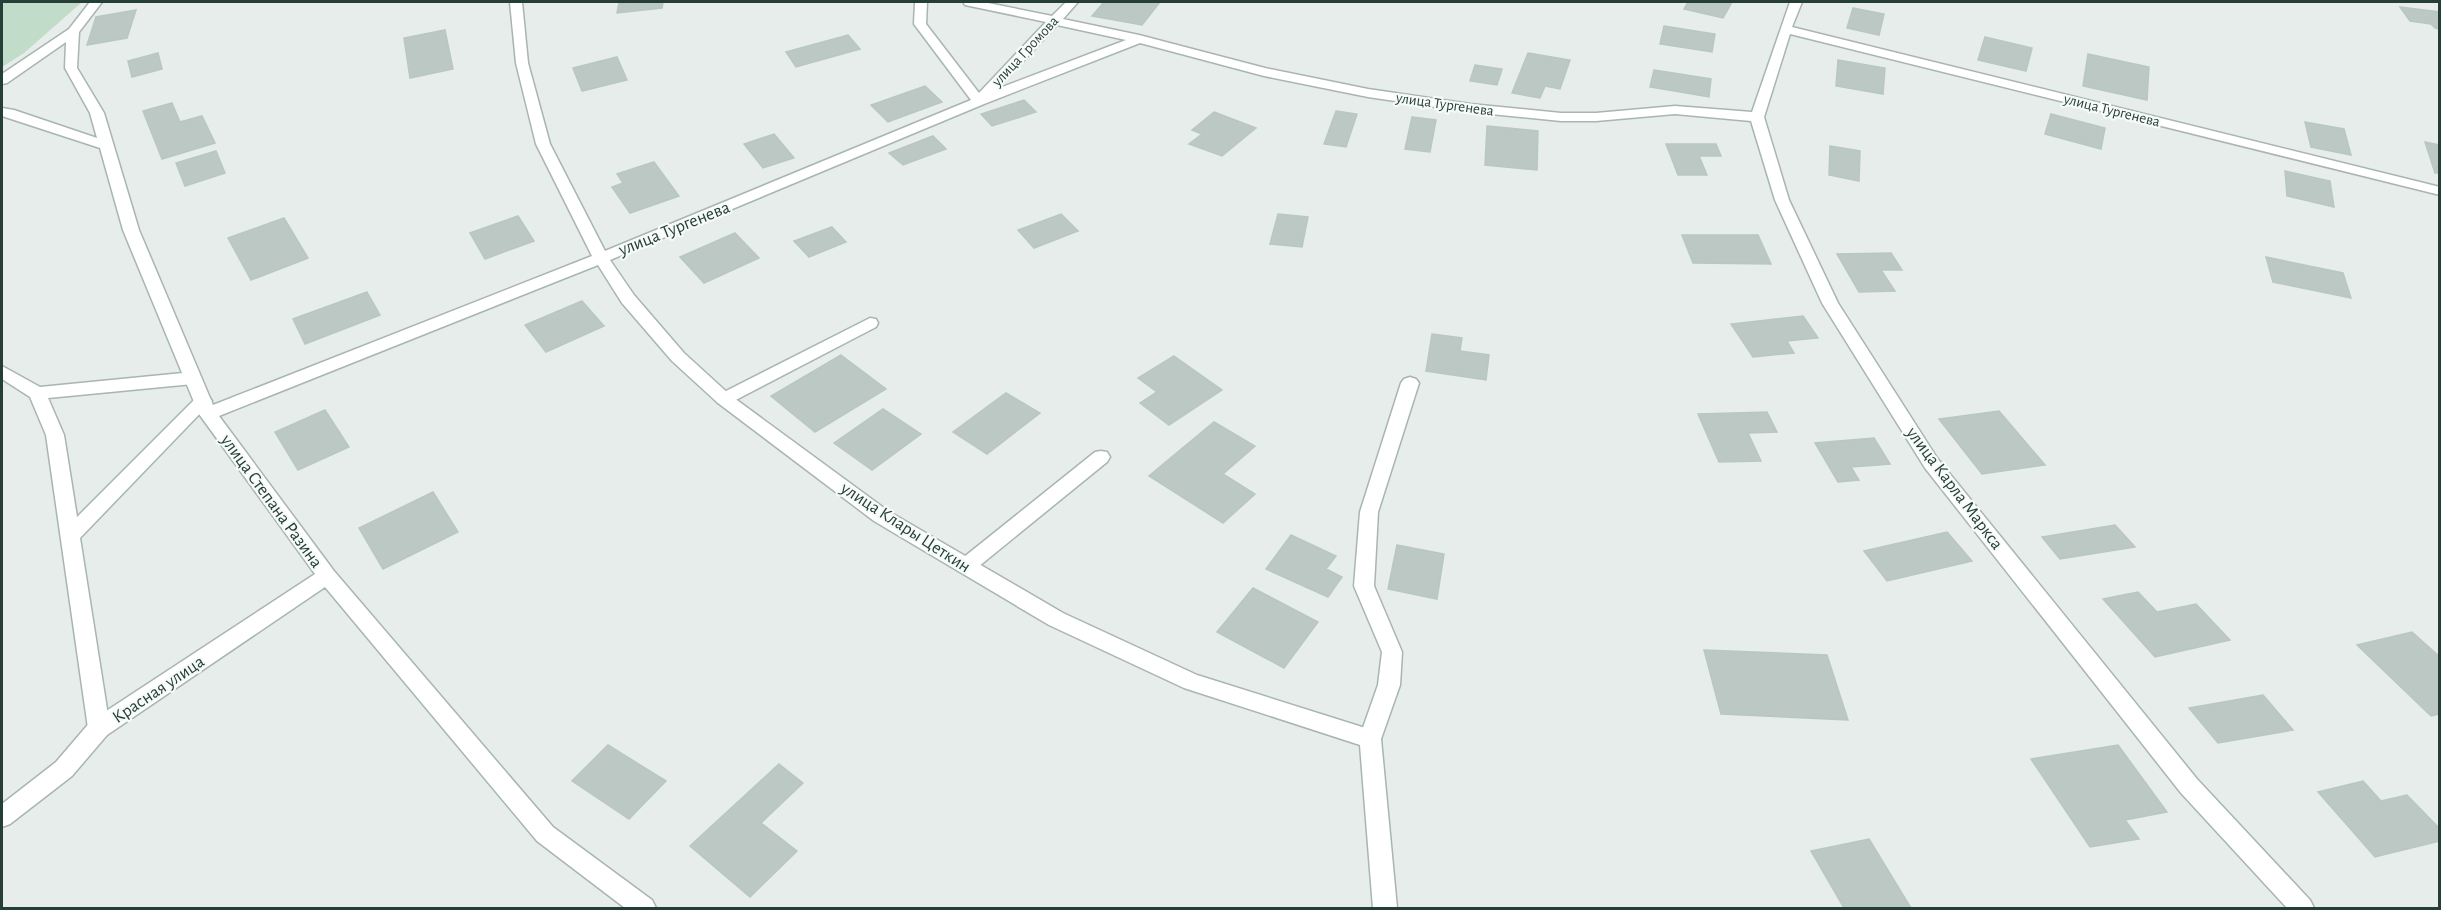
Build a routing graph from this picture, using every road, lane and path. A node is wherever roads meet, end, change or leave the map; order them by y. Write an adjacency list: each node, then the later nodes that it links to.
1 (96, 2): 9 (street)
2 (516, 2): 17 (street, улица Клары Цеткин)
3 (921, 2): 12 (street)
4 (969, 2): 7 (street, улица Тургенева)
5 (1072, 2): 7 (street, улица Громова)
6 (1796, 2): 8 (street)
7 (1053, 22): 10 (street, улица Тургенева); 12 (street, улица Громова)
8 (1785, 29): 14 (street); 16 (street, улица Тургенева)
9 (73, 32): 11 (street); 15 (street, улица Степана Разина)
10 (1139, 39): 12 (street, улица Тургенева); 14 (street, улица Тургенева)
11 (2, 80)
12 (979, 101): 17 (street, улица Тургенева)
13 (2, 112): 15 (street)
14 (1757, 117): 34 (street, улица Карла Маркса)
15 (106, 146): 20 (street, улица Степана Разина)
16 (2439, 191)
17 (601, 258): 23 (street, улица Клары Цеткин); 24 (street, улица Тургенева)
18 (870, 323): 23 (street)
19 (2, 372): 22 (street)
20 (194, 378): 22 (street); 24 (street, улица Степана Разина)
21 (1410, 383): 30 (street)
22 (37, 393): 26 (street)
23 (724, 399): 27 (street, улица Клары Цеткин)
24 (206, 408): 26 (street); 28 (street, улица Степана Разина)
25 (1101, 457): 27 (street)
26 (71, 534): 29 (street)
27 (966, 566): 30 (street, улица Клары Цеткин)
28 (327, 576): 29 (street, Красная улица); 32 (street, улица Степана Разина)
29 (99, 728): 31 (street, Красная улица)
30 (1370, 739): 33 (street)
31 (2, 817)
32 (644, 909)
33 (1385, 909)
34 (2302, 909)

